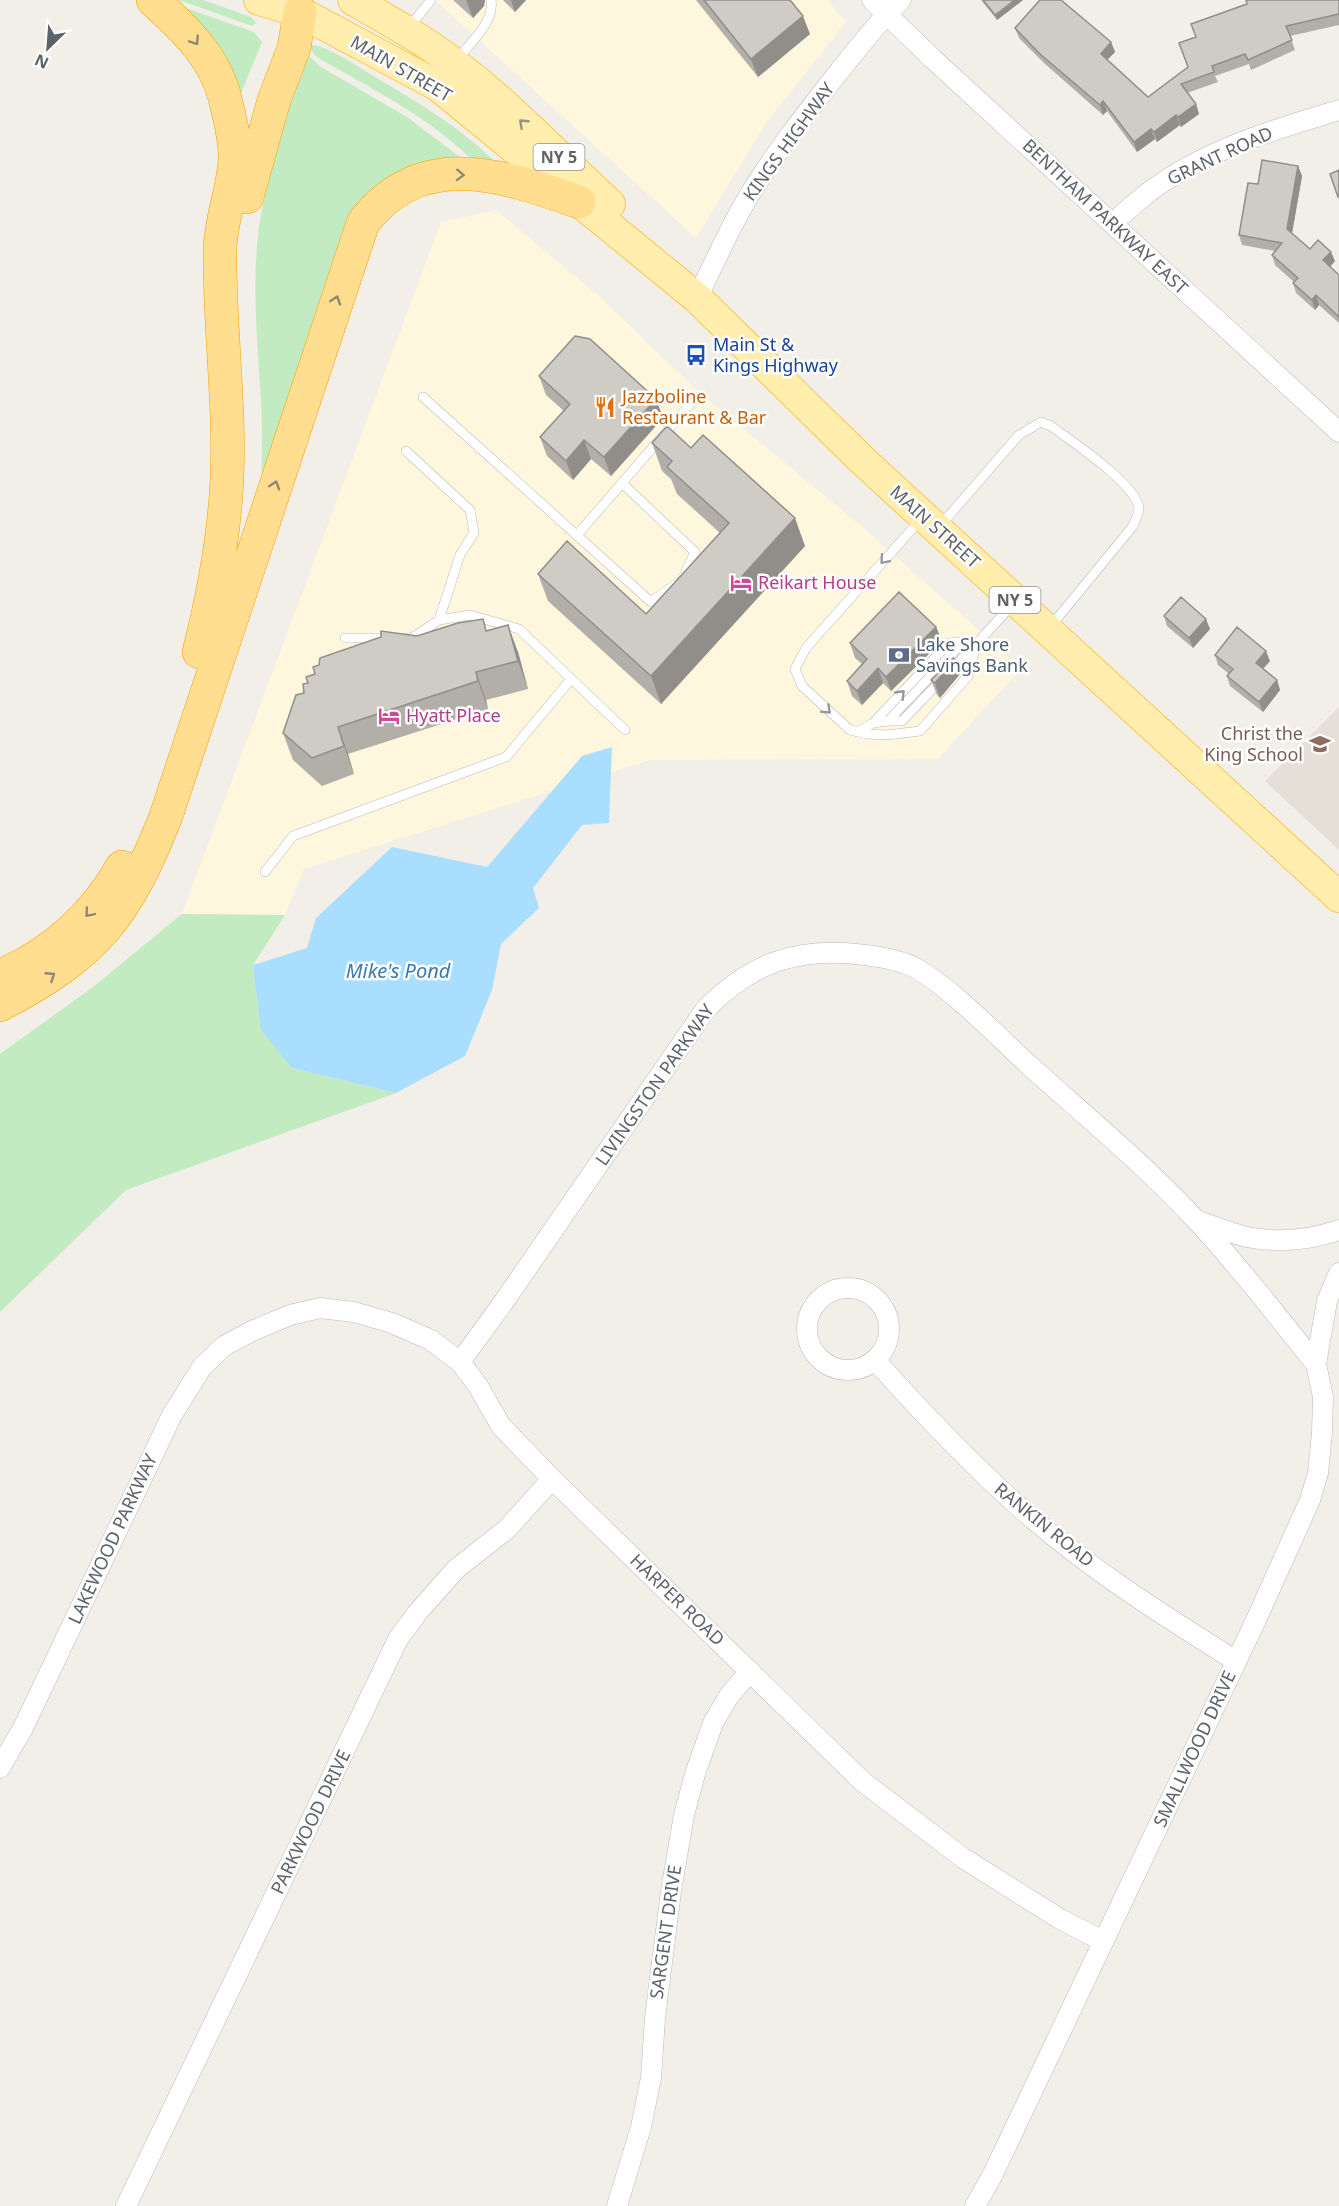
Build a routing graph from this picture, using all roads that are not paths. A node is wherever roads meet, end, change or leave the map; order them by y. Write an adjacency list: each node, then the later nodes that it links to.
1 (153, 0): 13 (highway, one-way to 13)
2 (258, 0): 8 (main road, MAIN STREET / NY 5)
3 (353, 0): 10 (main road, MAIN STREET / NY 5)
4 (398, 0): 10 (main road)
5 (431, 0): 10 (lane)
6 (491, 0): 11 (lane)
7 (902, 0): 9 (street, KINGS HIGHWAY)
8 (305, 6): 11 (main road); 13 (highway); 14 (main road, MAIN STREET / NY 5); 28 (highway)
9 (879, 7): 15 (street, BENTHAM PARKWAY EAST); 16 (street, KINGS HIGHWAY)
10 (407, 31): 11 (main road, MAIN STREET / NY 5)
11 (454, 63): 16 (main road, MAIN STREET / NY 5, one-way to 11)
12 (1339, 110): 15 (street, GRANT ROAD)
13 (235, 156): 38 (highway, one-way to 38)
14 (579, 202): 16 (main road, MAIN STREET / NY 5); 28 (highway, one-way to 14)
15 (1113, 223): 19 (street, BENTHAM PARKWAY EAST)
16 (697, 298): 22 (main road, MAIN STREET / NY 5)
17 (423, 397): 23 (lane)
18 (693, 401): 21 (lane)
19 (1339, 432)
20 (406, 451): 25 (lane)
21 (622, 483): 23 (lane); 23 (lane)
22 (930, 523): 24 (main road, MAIN STREET / NY 5); 26 (lane); 35 (lane, one-way to 35)
23 (577, 535)
24 (1016, 601): 26 (main road, MAIN STREET / NY 5); 30 (lane)
25 (439, 620): 27 (lane); 31 (lane)
26 (1048, 630): 37 (main road, MAIN STREET / NY 5)
27 (345, 638)
28 (224, 640): 39 (highway, one-way to 28)
29 (963, 642): 30 (lane); 32 (lane); 33 (lane, one-way to 29)
30 (976, 644): 32 (lane); 35 (lane)
31 (571, 680): 34 (lane); 36 (lane)
32 (888, 721): 33 (lane)
33 (873, 723): 35 (lane)
34 (625, 730)
35 (857, 732)
36 (265, 872)
37 (1339, 897)
38 (0, 976)
39 (0, 1005)
40 (1197, 1221): 41 (street, LIVINGSTON PARKWAY); 45 (street, LIVINGSTON PARKWAY); 46 (street, LIVINGSTON PARKWAY)
41 (1339, 1230)
42 (1339, 1273): 46 (street, SMALLWOOD DRIVE)
43 (252, 1331): 45 (street, HARPER ROAD); 50 (street, LAKEWOOD PARKWAY)
44 (875, 1360): 44 (street); 48 (street, RANKIN ROAD)
45 (460, 1362): 47 (street, HARPER ROAD)
46 (1316, 1364): 48 (street, SMALLWOOD DRIVE)
47 (552, 1479): 49 (street, HARPER ROAD); 52 (street, PARKWOOD DRIVE)
48 (1236, 1661): 51 (street, SMALLWOOD DRIVE)
49 (750, 1671): 51 (street, HARPER ROAD); 53 (street, SARGENT DRIVE)
50 (0, 1768)
51 (1103, 1941): 54 (street, SMALLWOOD DRIVE)
52 (126, 2206)
53 (617, 2206)
54 (975, 2206)

